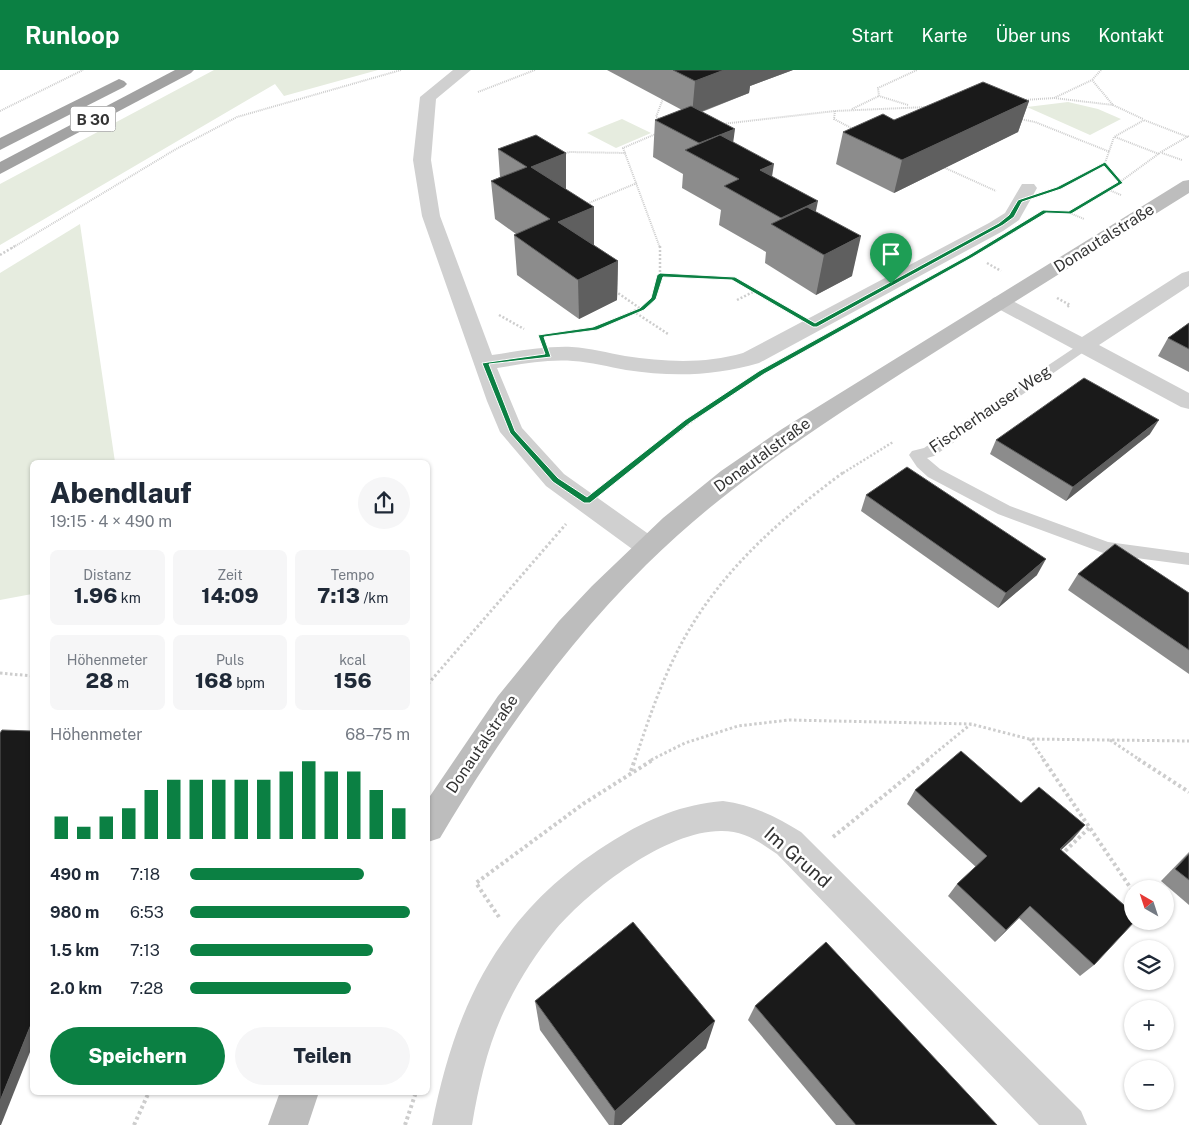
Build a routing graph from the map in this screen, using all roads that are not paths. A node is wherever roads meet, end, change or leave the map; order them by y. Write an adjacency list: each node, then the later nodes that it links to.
1 (186, 70): 5 (highway, B 30)
2 (463, 70): 11 (street)
3 (131, 78): 4 (highway, B 30)
4 (0, 145)
5 (0, 169)
6 (1189, 185): 9 (main road, Donautalstraße)
7 (1024, 195): 11 (street)
8 (1189, 277): 10 (street)
9 (1000, 302): 10 (street); 13 (main road, Donautalstraße)
10 (1083, 346): 12 (street); 14 (lane, Fischerhauser Weg)
11 (485, 363): 13 (street)
12 (1189, 402)
13 (648, 546): 15 (main road, Donautalstraße)
14 (1189, 559)
15 (430, 824)
16 (299, 1095): 17 (main road)
17 (288, 1125)
18 (452, 1125): 19 (street, Im Grund)
19 (1068, 1125)

